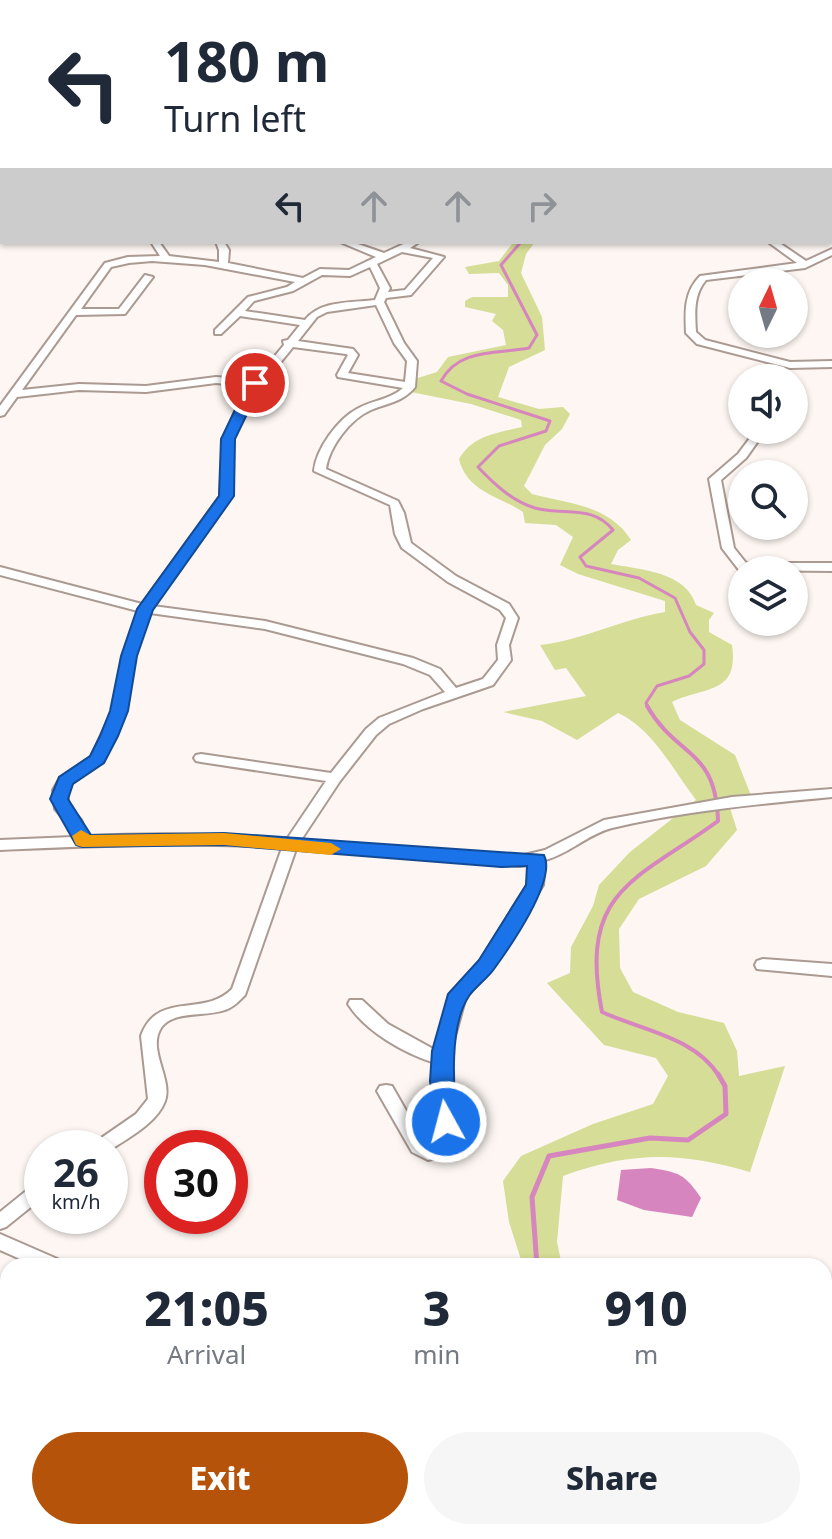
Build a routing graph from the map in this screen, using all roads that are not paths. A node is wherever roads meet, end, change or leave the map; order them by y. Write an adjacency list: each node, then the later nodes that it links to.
1 (156, 244): 9 (street)
2 (221, 244): 11 (street)
3 (349, 244): 8 (street)
4 (411, 244): 6 (street)
5 (775, 244): 12 (street)
6 (402, 249): 8 (street); 15 (street)
7 (832, 252): 12 (street)
8 (385, 257): 10 (street)
9 (168, 261): 11 (street); 16 (street)
10 (372, 263): 14 (street); 15 (street)
11 (223, 264): 14 (street)
12 (805, 265): 21 (street)
13 (148, 277): 16 (street)
14 (304, 281): 17 (street)
15 (382, 299): 18 (street); 25 (street)
16 (75, 312): 26 (street)
17 (236, 312): 18 (street); 19 (street)
18 (305, 323): 20 (street)
19 (218, 332)
20 (287, 343): 24 (street); 25 (street)
21 (793, 364)
22 (832, 364): 23 (street)
23 (808, 365)
24 (255, 383): 26 (street); 31 (street)
25 (410, 386): 32 (street)
26 (14, 394): 27 (street)
27 (0, 413)
28 (751, 444): 29 (street)
29 (832, 567)
30 (0, 571): 31 (street)
31 (145, 609): 32 (street); 36 (street)
32 (454, 694): 34 (street)
33 (201, 758): 34 (street)
34 (335, 778): 38 (street)
35 (832, 793): 39 (street)
36 (82, 841): 37 (street); 38 (street)
37 (0, 845)
38 (290, 845): 39 (street); 45 (street)
39 (538, 859): 43 (street)
40 (763, 965): 41 (street)
41 (832, 970)
42 (356, 1004): 43 (street)
43 (442, 1059): 44 (street)
44 (386, 1091)
45 (126, 1130)
46 (24, 1203): 47 (street)
47 (0, 1222)
48 (0, 1242): 49 (street)
49 (37, 1258)

